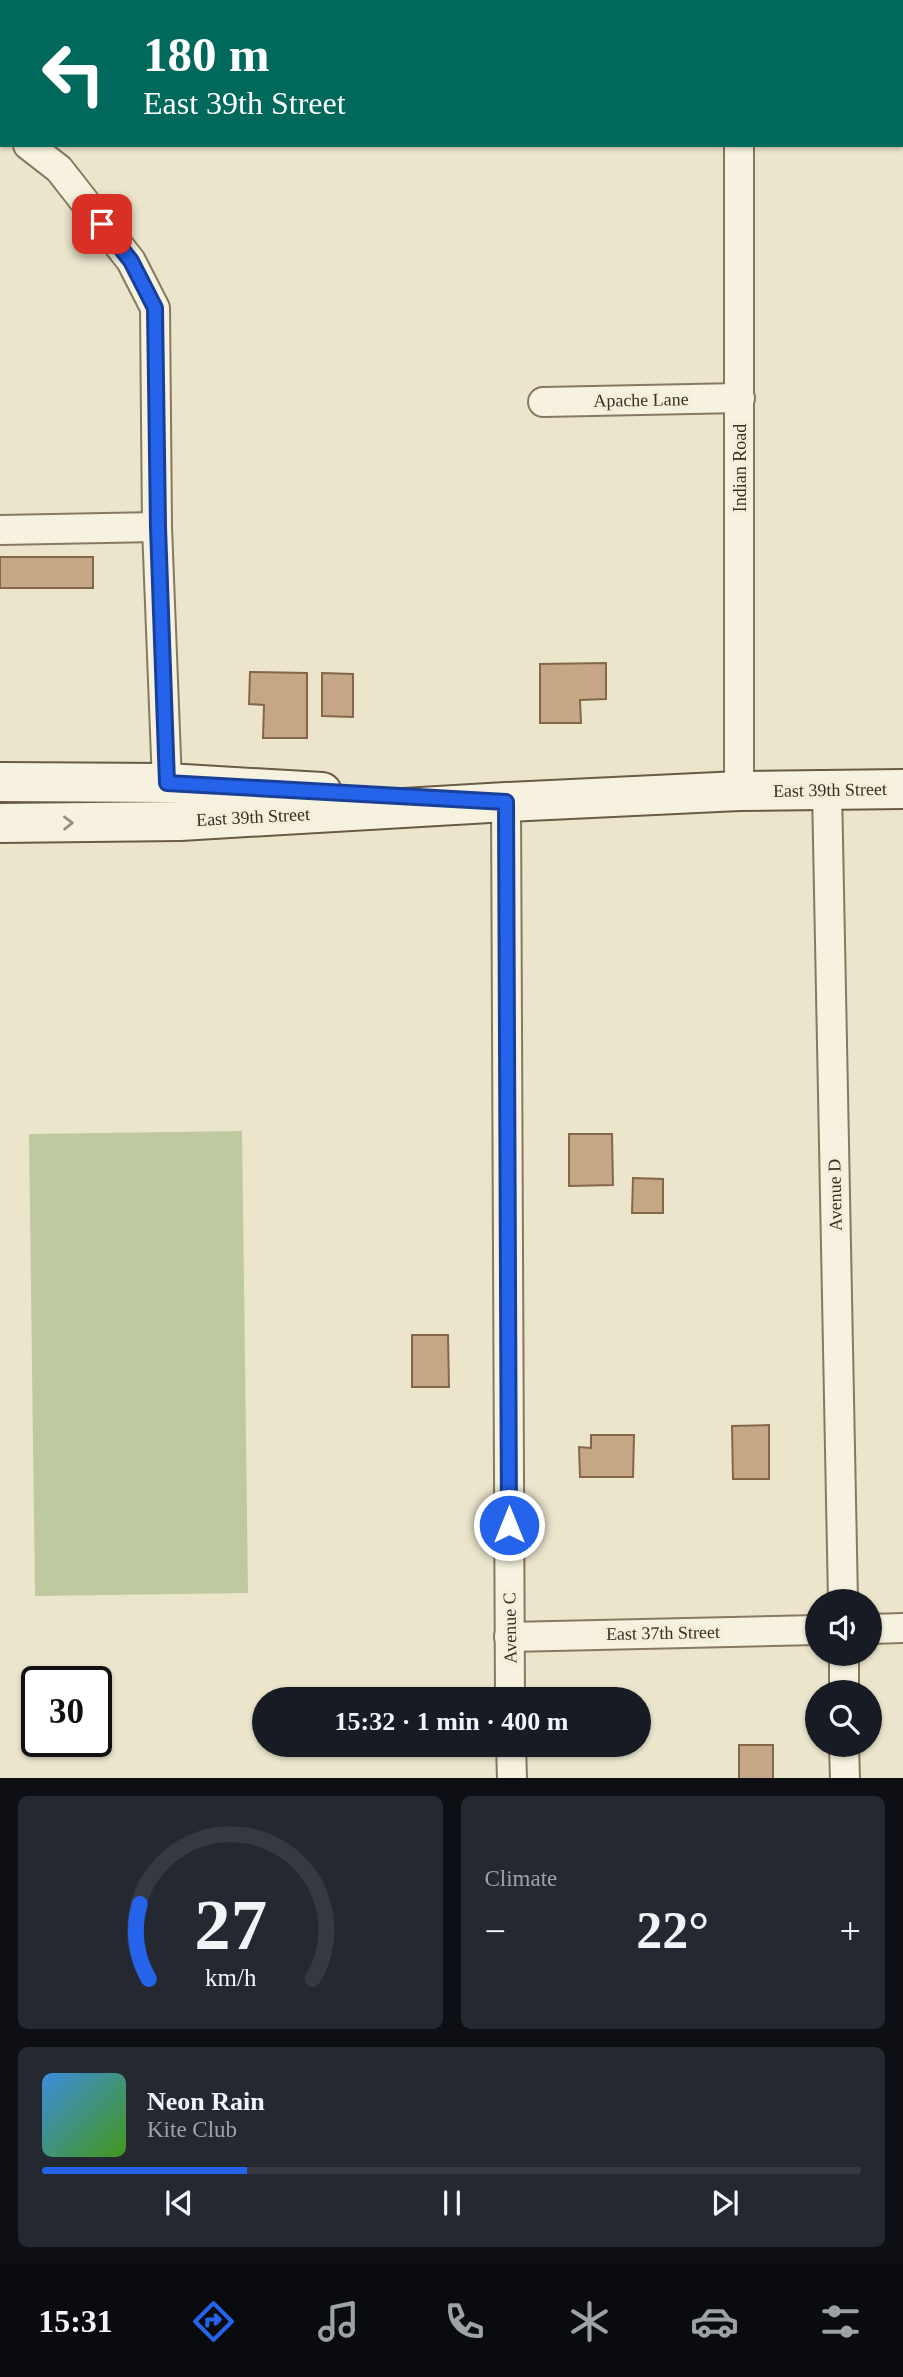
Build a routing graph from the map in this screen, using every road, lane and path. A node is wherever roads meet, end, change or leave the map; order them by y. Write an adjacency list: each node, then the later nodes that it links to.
1 (31, 147): 5 (street)
2 (739, 147): 3 (street, Indian Road)
3 (740, 398): 4 (street, Apache Lane); 11 (street, Indian Road)
4 (543, 402)
5 (158, 527): 6 (street); 8 (street)
6 (0, 530)
7 (0, 782): 8 (main road, East 39th Street)
8 (167, 783): 12 (main road, East 39th Street)
9 (827, 789): 10 (main road, East 39th Street); 11 (main road, East 39th Street); 14 (street, Avenue D)
10 (903, 789)
11 (739, 791): 12 (main road, East 39th Street)
12 (506, 802): 13 (main road, East 39th Street, one-way to 12); 18 (street, Avenue C)
13 (0, 823)
14 (843, 1589)
15 (903, 1628): 16 (street)
16 (882, 1629)
17 (805, 1630): 18 (street, East 37th Street)
18 (509, 1637): 19 (street, Avenue C)
19 (510, 1687)
20 (511, 1757): 22 (street)
21 (844, 1757): 23 (street)
22 (512, 1778)
23 (845, 1778)

